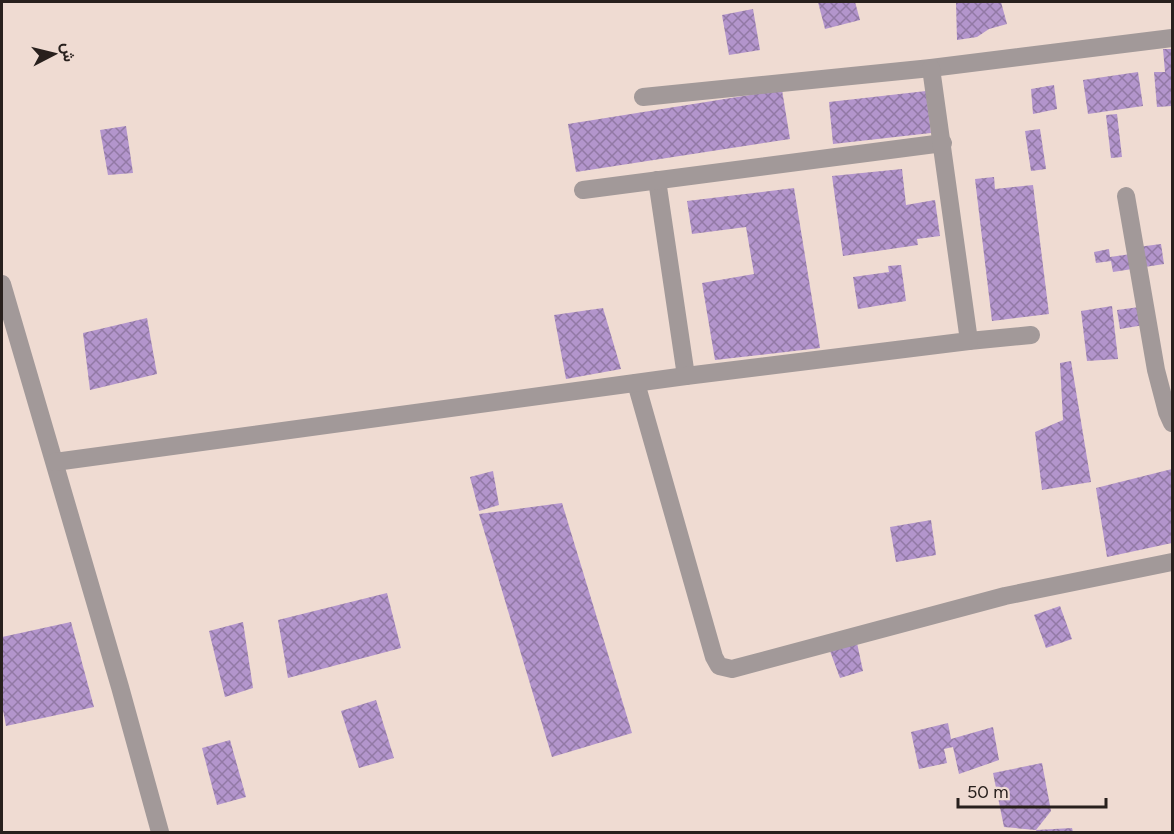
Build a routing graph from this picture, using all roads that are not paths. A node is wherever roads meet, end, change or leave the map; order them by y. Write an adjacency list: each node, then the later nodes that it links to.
1 (1173, 38): 2 (street)
2 (932, 68): 3 (street); 4 (street)
3 (643, 97)
4 (943, 142): 5 (street); 10 (street)
5 (657, 180): 6 (street); 11 (street)
6 (583, 190)
7 (1126, 196): 13 (street)
8 (2, 289): 14 (street)
9 (1031, 335): 10 (street)
10 (969, 341): 11 (street)
11 (687, 376): 12 (street)
12 (636, 383): 14 (street); 15 (street)
13 (1173, 423)
14 (54, 462): 16 (street)
15 (1173, 562)
16 (160, 832)

